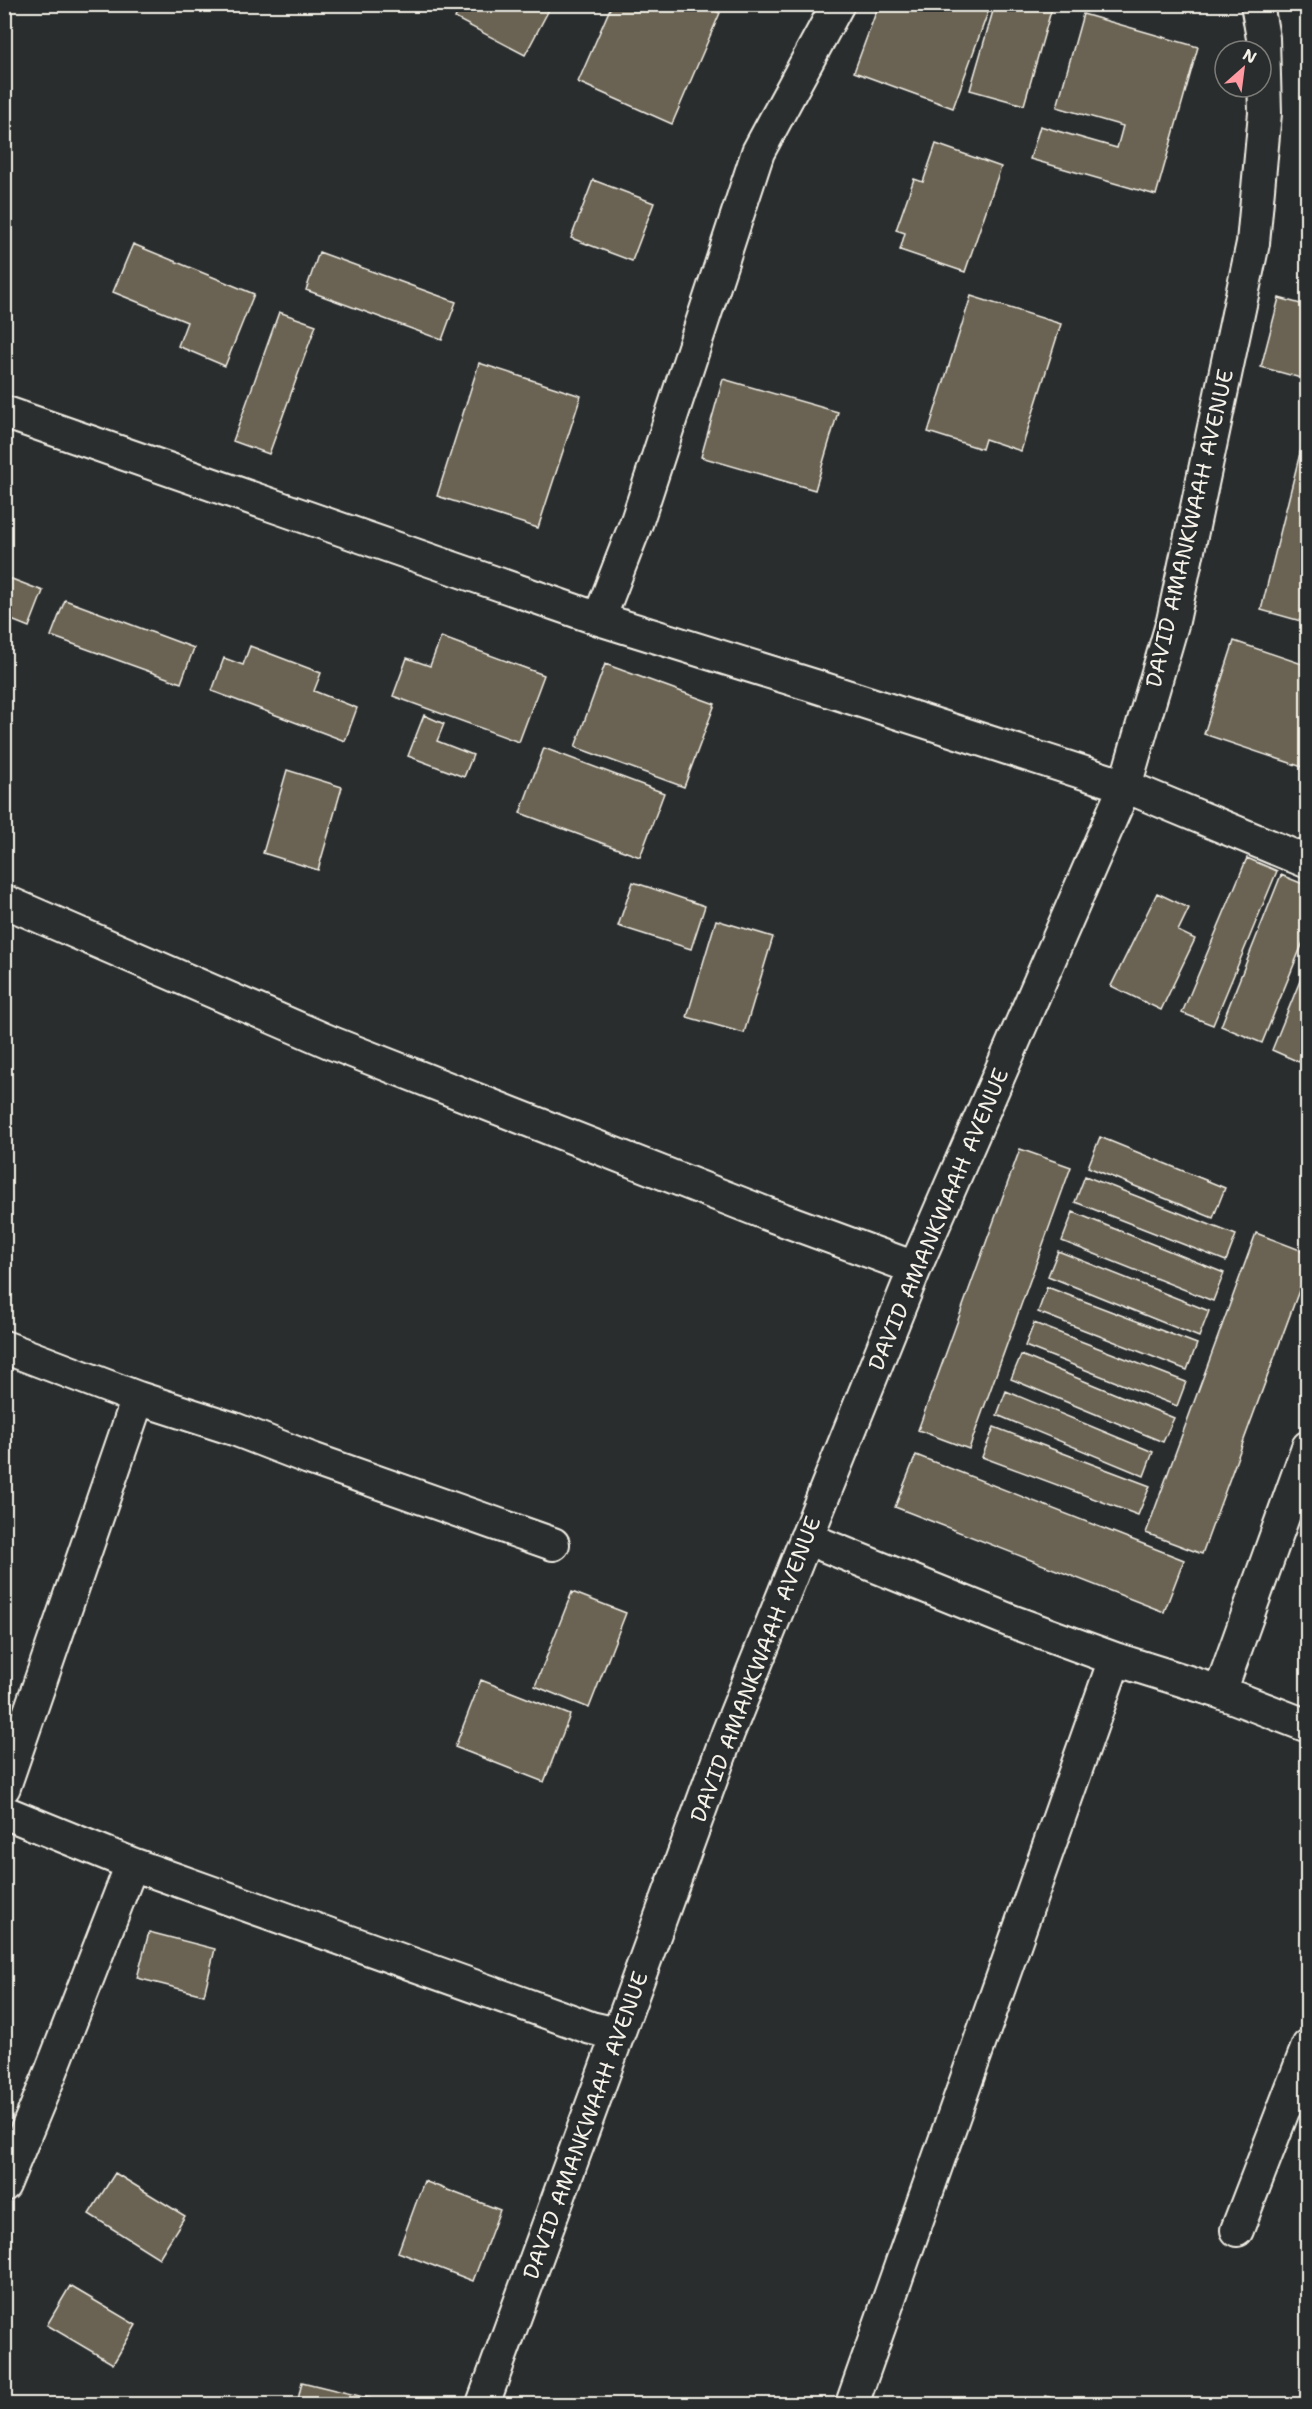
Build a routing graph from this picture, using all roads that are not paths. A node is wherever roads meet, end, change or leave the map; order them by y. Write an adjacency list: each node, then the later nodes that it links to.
1 (838, 4): 4 (street)
2 (1257, 4): 5 (street, DAVID AMANKWAAH AVENUE)
3 (4, 412): 4 (street)
4 (599, 619): 5 (street)
5 (1125, 786): 6 (street); 8 (street, DAVID AMANKWAAH AVENUE)
6 (1308, 862)
7 (4, 901): 8 (street)
8 (915, 1268): 12 (street, DAVID AMANKWAAH AVENUE)
9 (4, 1347): 10 (street)
10 (138, 1398): 13 (street); 17 (street)
11 (1308, 1447): 15 (street)
12 (806, 1538): 14 (street); 20 (street, DAVID AMANKWAAH AVENUE)
13 (553, 1544)
14 (1115, 1659): 15 (street); 25 (street)
15 (1220, 1692): 16 (street)
16 (1308, 1726)
17 (4, 1787)
18 (4, 1812): 19 (street)
19 (132, 1864): 20 (street); 22 (street)
20 (618, 2034): 24 (street, DAVID AMANKWAAH AVENUE)
21 (1308, 2046): 23 (street)
22 (4, 2185)
23 (1237, 2230)
24 (483, 2404)
25 (852, 2404)

